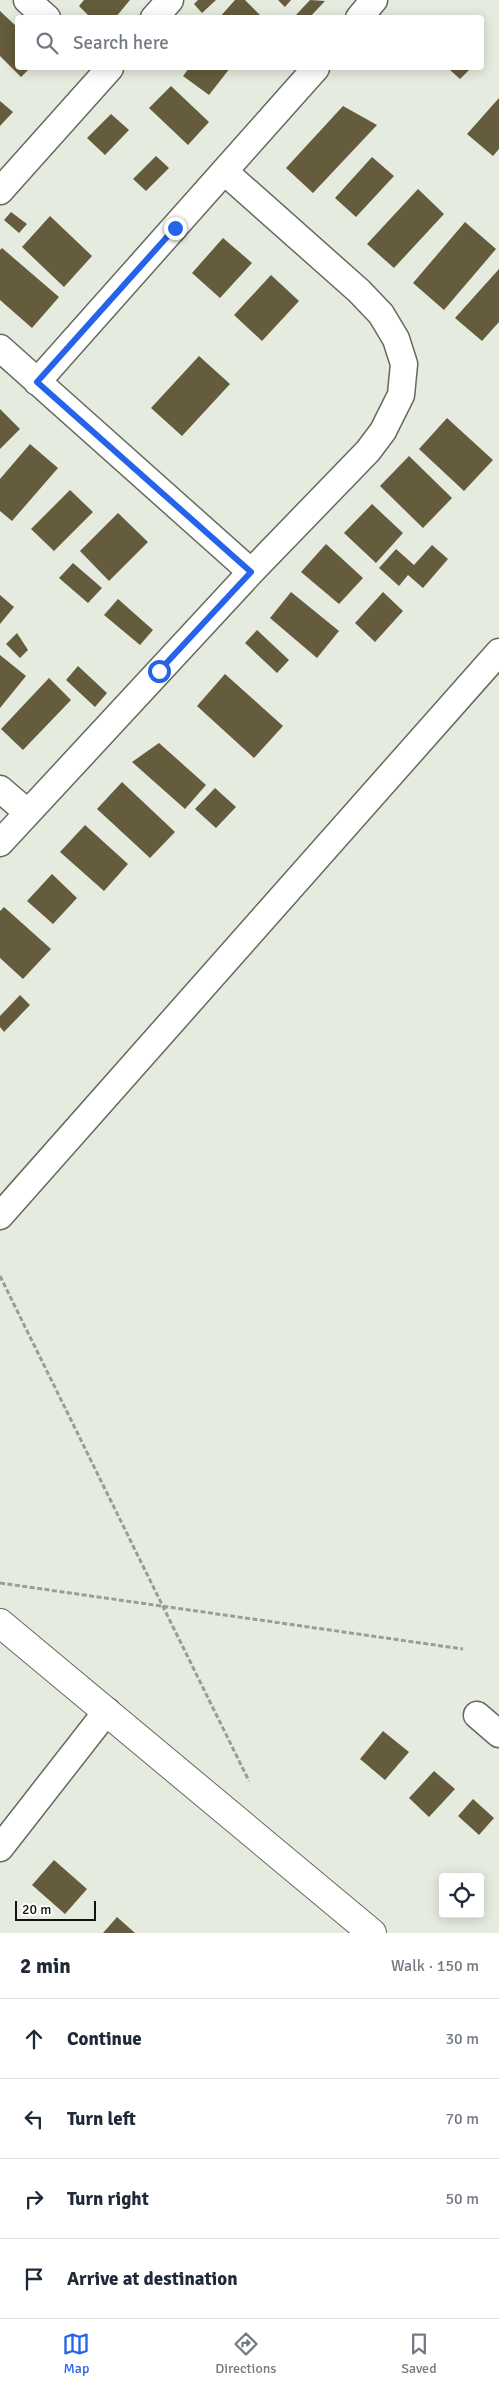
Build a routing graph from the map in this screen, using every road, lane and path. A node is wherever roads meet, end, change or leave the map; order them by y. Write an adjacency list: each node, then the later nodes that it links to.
1 (27, 0): 4 (street)
2 (170, 0): 5 (street)
3 (374, 0): 6 (street)
4 (44, 15)
5 (157, 15)
6 (362, 15)
7 (105, 70): 10 (street)
8 (314, 70): 9 (street)
9 (225, 172): 12 (street); 13 (street)
10 (0, 191)
11 (0, 348): 12 (street)
12 (37, 382): 13 (street)
13 (251, 572): 16 (street)
14 (499, 652): 18 (street)
15 (0, 789): 16 (street)
16 (28, 812): 17 (street)
17 (0, 843)
18 (0, 1216)
19 (0, 1276): 21 (path)
20 (0, 1584): 21 (path)
21 (164, 1608): 23 (path); 27 (path)
22 (0, 1623): 24 (main road)
23 (463, 1649)
24 (107, 1711): 28 (street); 29 (main road)
25 (477, 1715): 26 (street)
26 (499, 1734)
27 (249, 1781)
28 (0, 1848)
29 (372, 1933)

